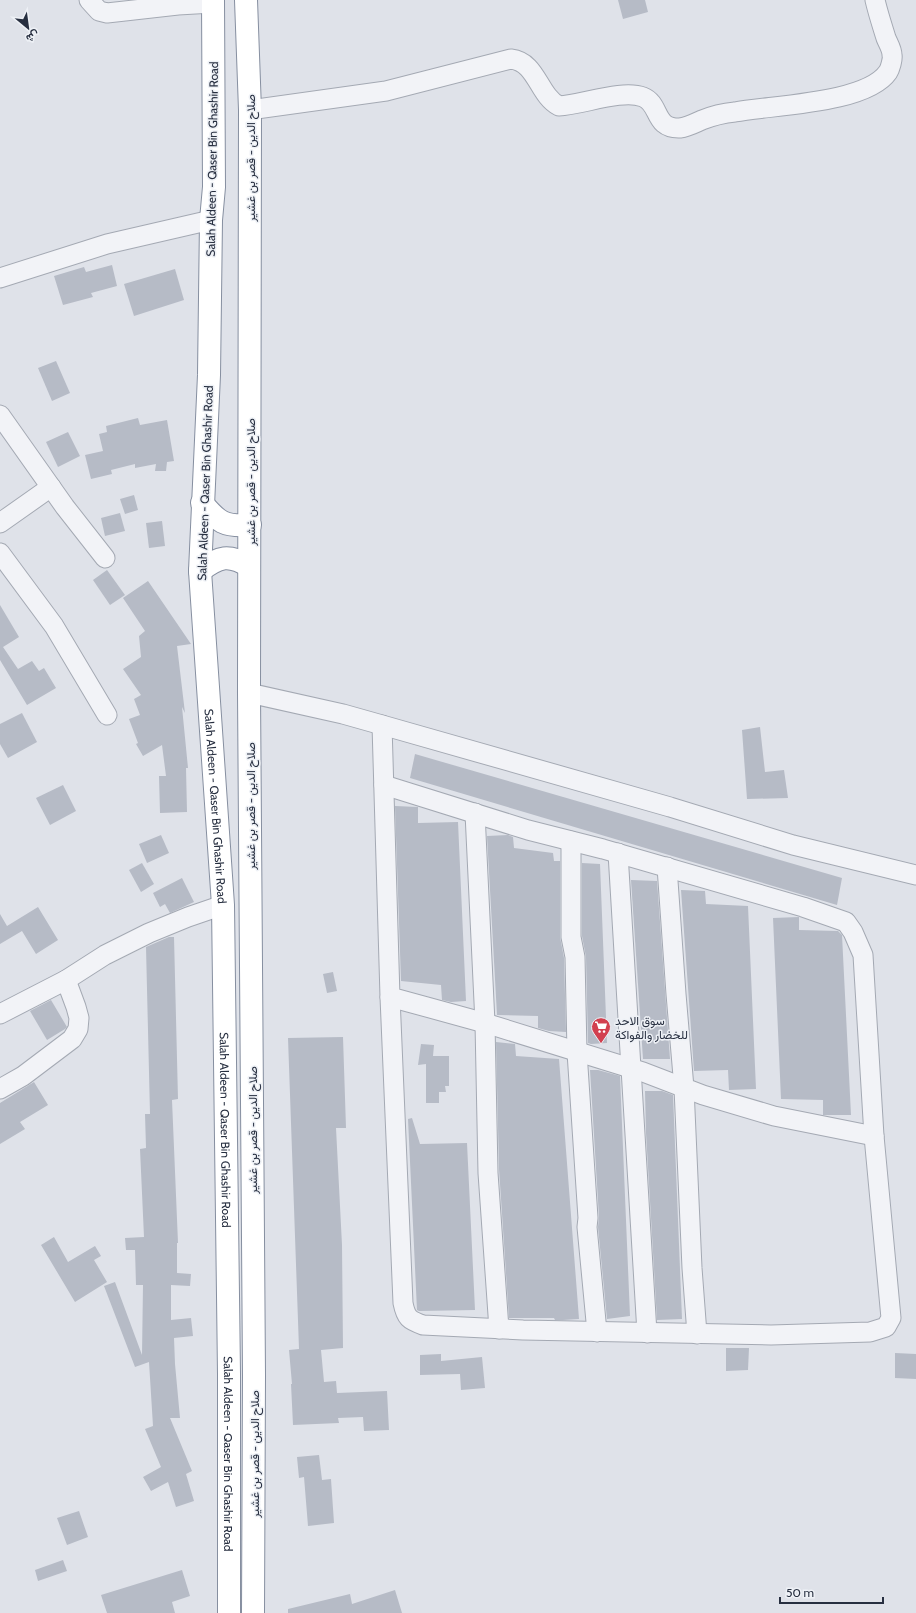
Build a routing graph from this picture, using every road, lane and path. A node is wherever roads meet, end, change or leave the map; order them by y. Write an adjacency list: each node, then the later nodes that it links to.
1 (89, 0): 4 (street)
2 (246, 0): 5 (highway, صلاح الدين - قصر بن غشير)
3 (875, 0): 5 (street)
4 (213, 2): 6 (highway, Salah Aldeen - Qaser Bin Ghashir Road)
5 (250, 110): 12 (highway, صلاح الدين - قصر بن غشير)
6 (211, 220): 7 (street); 10 (highway, Salah Aldeen - Qaser Bin Ghashir Road)
7 (0, 278)
8 (0, 415): 9 (street)
9 (51, 487): 11 (street); 14 (street)
10 (202, 503): 12 (highway); 16 (highway, Salah Aldeen - Qaser Bin Ghashir Road)
11 (0, 523)
12 (250, 525): 15 (highway, صلاح الدين - قصر بن غشير)
13 (0, 553): 18 (street)
14 (105, 558)
15 (249, 566): 16 (highway); 17 (highway, صلاح الدين - قصر بن غشير)
16 (200, 571): 26 (highway, Salah Aldeen - Qaser Bin Ghashir Road)
17 (249, 693): 19 (street); 41 (highway, صلاح الدين - قصر بن غشير)
18 (107, 716)
19 (382, 725): 20 (street); 25 (street)
20 (384, 785): 21 (street); 28 (street)
21 (475, 813): 22 (street); 30 (street)
22 (571, 841): 23 (street); 31 (street)
23 (618, 853): 24 (street); 32 (street)
24 (667, 867): 33 (street); 35 (street)
25 (916, 875)
26 (223, 905): 27 (street); 40 (highway, Salah Aldeen - Qaser Bin Ghashir Road)
27 (66, 980): 29 (street); 34 (street)
28 (390, 997): 30 (street); 36 (street)
29 (0, 1014)
30 (485, 1023): 31 (street); 36 (street)
31 (577, 1052): 32 (street); 37 (street)
32 (631, 1068): 33 (street); 38 (street)
33 (684, 1088): 35 (street); 39 (street)
34 (0, 1089)
35 (874, 1136): 39 (street)
36 (499, 1329): 37 (street)
37 (597, 1332): 38 (street)
38 (647, 1333): 39 (street)
39 (697, 1334)
40 (229, 1613)
41 (253, 1613)

